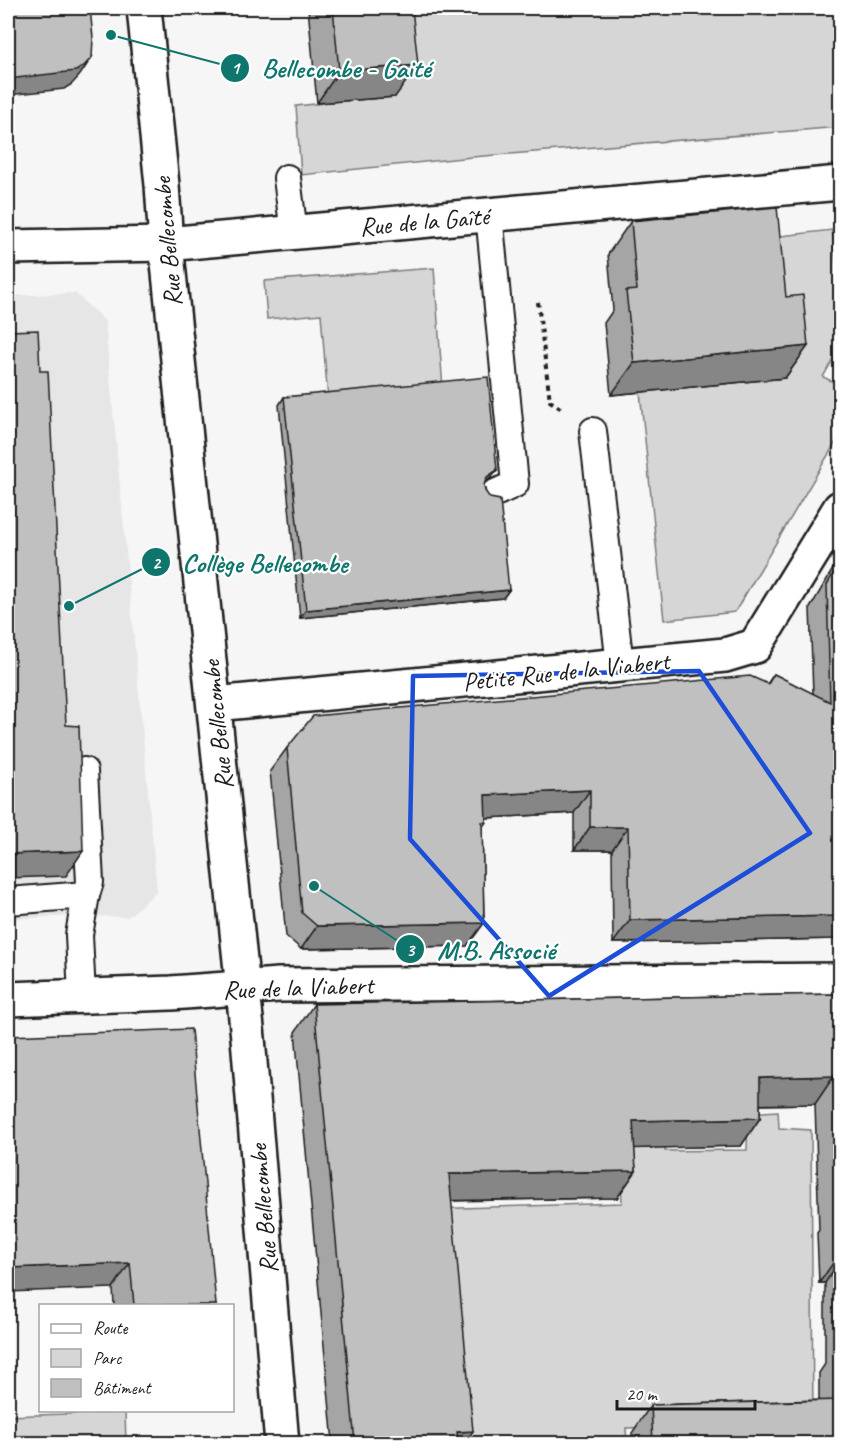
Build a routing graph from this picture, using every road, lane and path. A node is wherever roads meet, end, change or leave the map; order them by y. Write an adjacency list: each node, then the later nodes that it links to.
1 (144, 8): 6 (street, Rue Bellecombe)
2 (286, 178): 5 (lane)
3 (840, 183): 4 (street, Rue de la Gaîté)
4 (489, 214): 5 (street, Rue de la Gaîté); 10 (lane)
5 (294, 233): 6 (street, Rue de la Gaîté)
6 (166, 244): 7 (street, Rue de la Gaîté); 13 (street, Rue Bellecombe)
7 (8, 247)
8 (537, 297): 9 (path)
9 (593, 431): 12 (lane)
10 (493, 494)
11 (840, 508): 12 (street, Petite Rue de la Viabert)
12 (620, 665): 13 (street, Petite Rue de la Viabert)
13 (215, 704): 18 (street, Rue Bellecombe)
14 (84, 771): 15 (lane)
15 (86, 895): 16 (lane); 19 (lane)
16 (8, 901)
17 (840, 980): 18 (street, Rue de la Viabert)
18 (243, 989): 19 (street, Rue de la Viabert); 21 (street, Rue Bellecombe)
19 (82, 996): 20 (street, Rue de la Viabert)
20 (8, 999)
21 (282, 1443)

